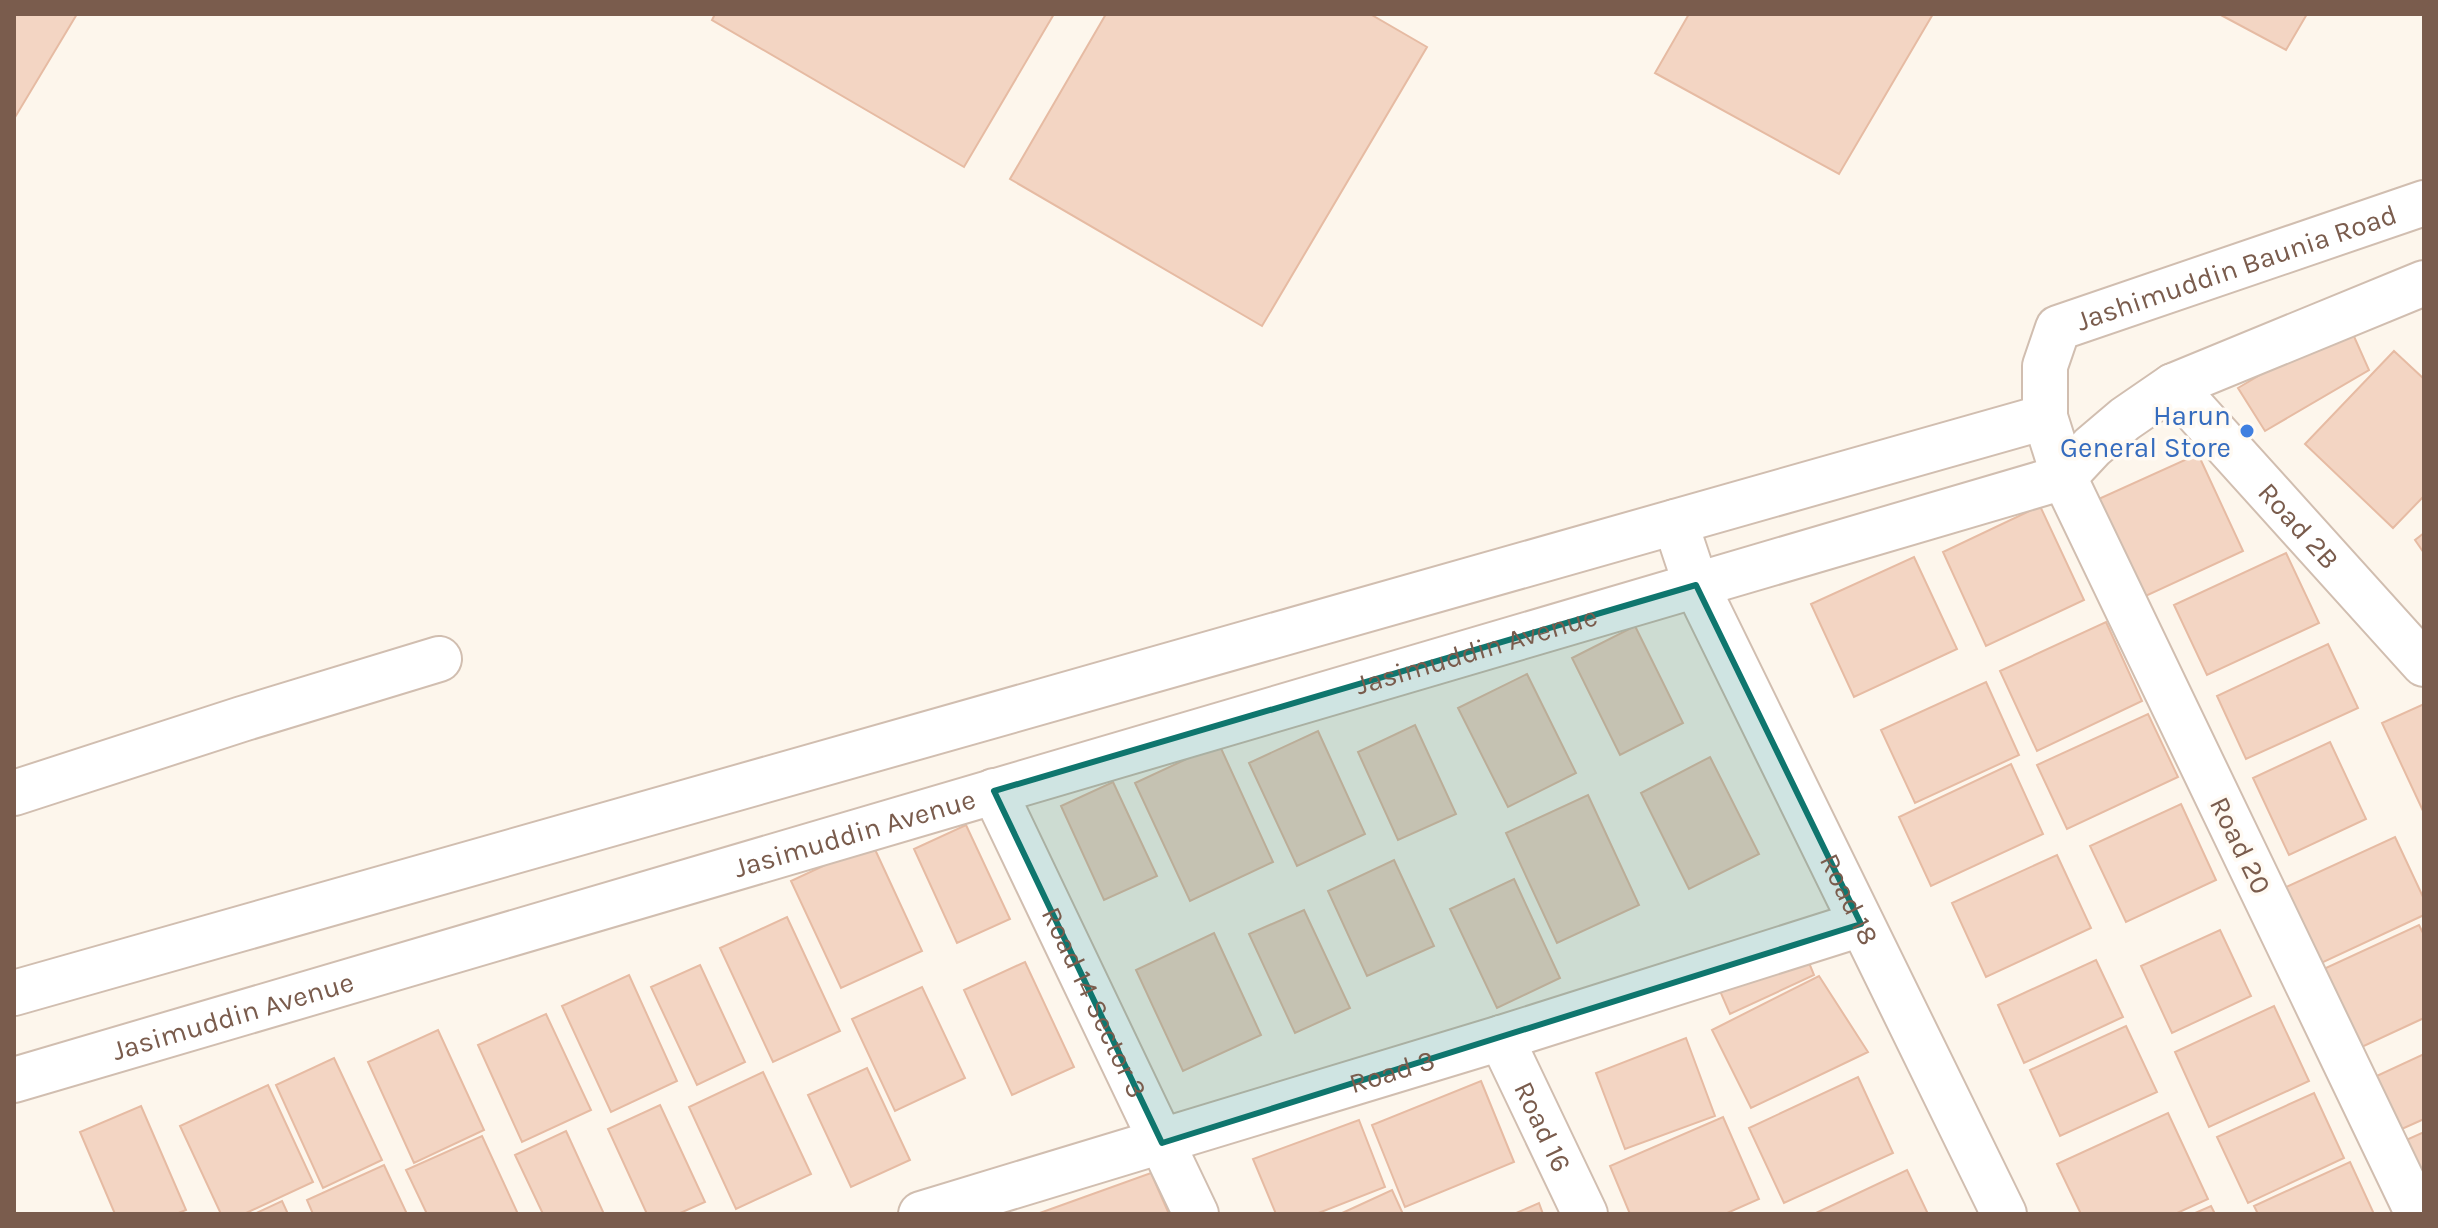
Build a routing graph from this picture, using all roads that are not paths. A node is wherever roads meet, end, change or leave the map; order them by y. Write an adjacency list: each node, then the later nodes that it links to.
1 (2424, 203): 4 (street, Jashimuddin Baunia Road)
2 (2424, 283): 3 (street)
3 (2173, 386): 5 (street); 9 (street, Road 2B)
4 (2045, 417): 5 (street, Jashimuddin Baunia Road); 6 (street)
5 (2064, 477): 7 (street, Jasimuddin Avenue); 21 (street, Road 20)
6 (1675, 522): 7 (street); 13 (street)
7 (1696, 585): 10 (street, Jasimuddin Avenue); 12 (street, Road 18)
8 (439, 659): 11 (street)
9 (2424, 664)
10 (994, 791): 15 (street, Jasimuddin Avenue); 16 (street, Road 14 Sector 3)
11 (14, 793)
12 (1861, 924): 14 (street, Road 3); 20 (street, Road 18)
13 (14, 993)
14 (1501, 1038): 16 (street, Road 3); 19 (street, Road 16)
15 (14, 1080)
16 (1162, 1143): 17 (street, Road 3); 18 (street, Road 14 Sector 3)
17 (921, 1214)
18 (1196, 1214)
19 (1585, 1214)
20 (2004, 1214)
21 (2418, 1214)

